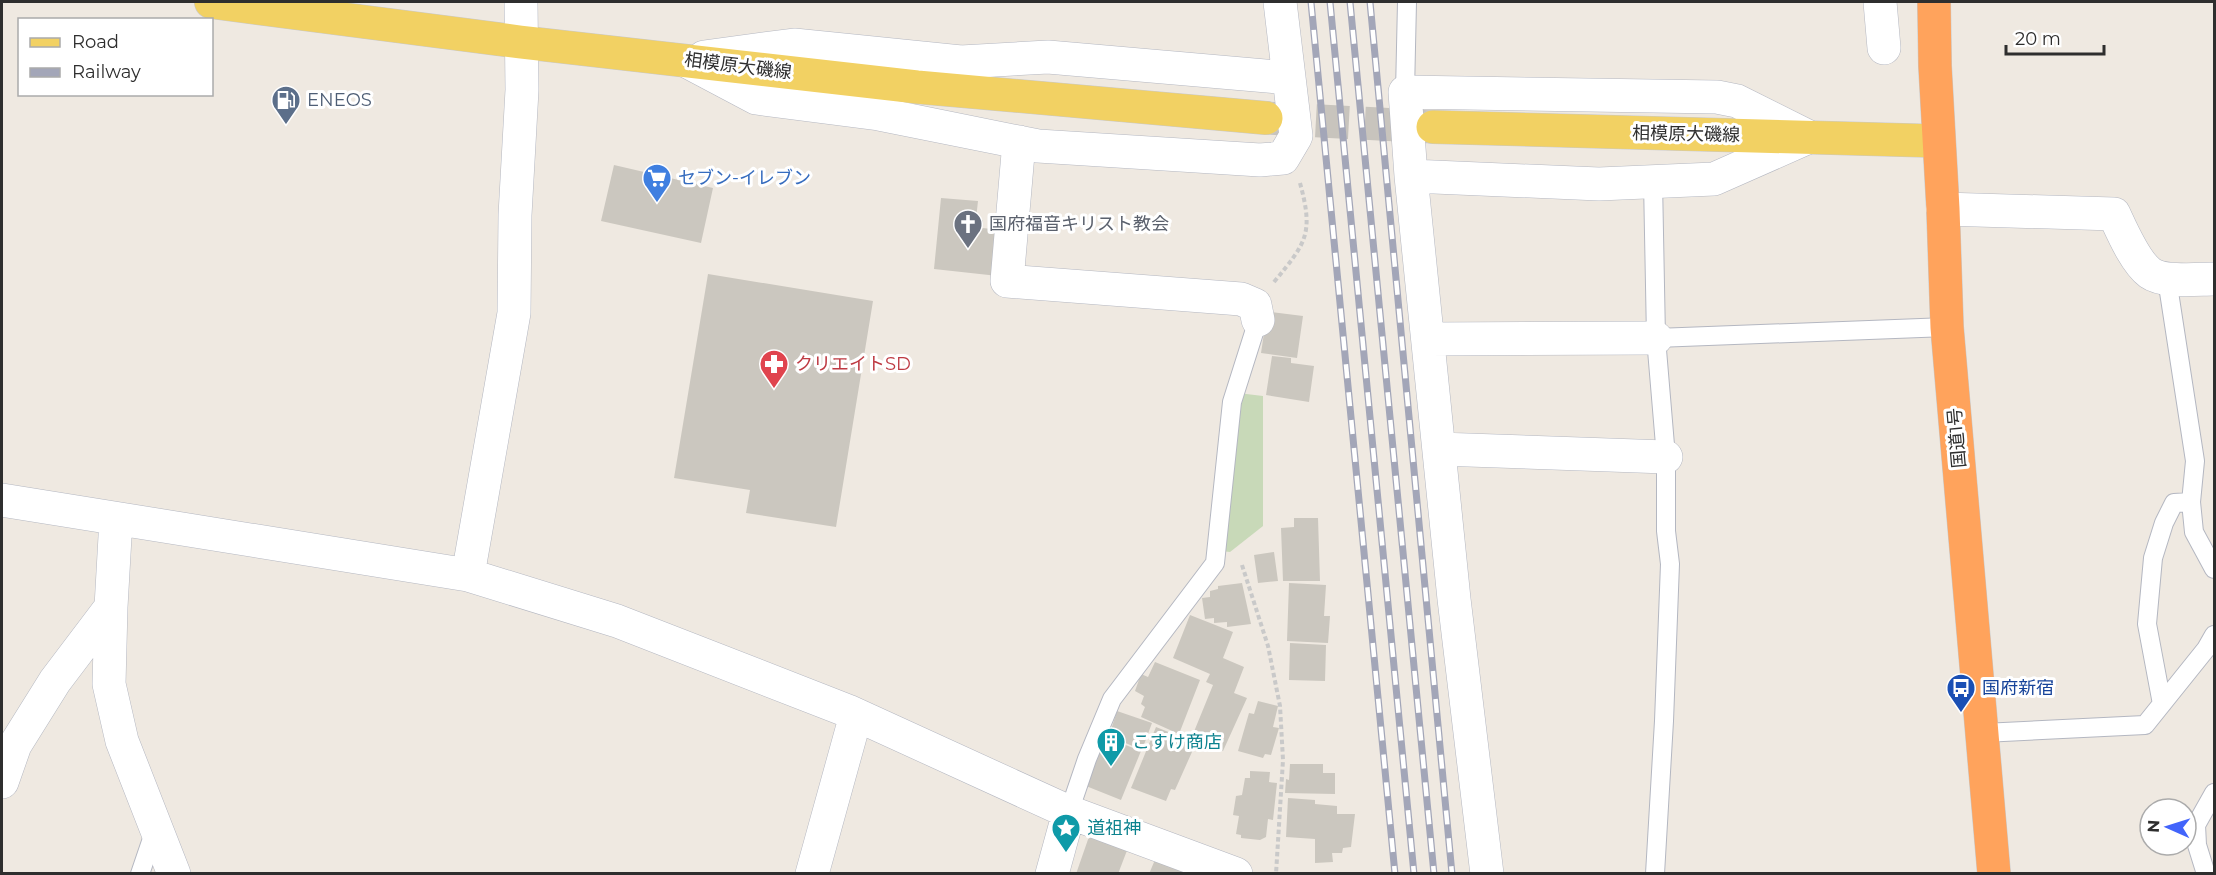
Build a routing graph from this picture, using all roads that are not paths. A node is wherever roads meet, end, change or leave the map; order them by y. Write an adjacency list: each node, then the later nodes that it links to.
1 (210, 2): 7 (main road, 相模原大磯線)
2 (521, 2): 7 (street)
3 (1280, 2): 10 (street)
4 (1407, 2): 11 (lane)
5 (1880, 2): 8 (street)
6 (1934, 2): 15 (highway, 国道1号)
7 (520, 42): 9 (main road, 相模原大磯線); 32 (street)
8 (1884, 48)
9 (685, 60): 10 (street); 12 (main road, 相模原大磯線); 16 (street)
10 (1289, 78): 16 (street)
11 (1405, 92): 14 (street); 17 (street)
12 (1266, 118)
13 (1433, 127): 14 (main road, 相模原大磯線)
14 (1809, 137): 15 (main road, 相模原大磯線); 18 (street)
15 (1938, 141): 19 (highway, 国道1号)
16 (1019, 142): 22 (street)
17 (1411, 176): 18 (street); 25 (street)
18 (1653, 182): 24 (lane)
19 (1943, 209): 20 (street); 23 (highway, 国道1号)
20 (2168, 279): 21 (street); 29 (lane)
21 (2214, 279)
22 (1257, 313): 41 (lane)
23 (1947, 327): 24 (lane); 37 (highway, 国道1号)
24 (1656, 338): 25 (street); 27 (lane)
25 (1429, 339): 26 (street)
26 (1439, 449): 27 (street); 48 (street)
27 (1666, 457): 49 (lane)
28 (2, 500): 30 (street)
29 (2191, 502): 31 (lane); 35 (lane)
30 (116, 519): 32 (street); 33 (street)
31 (2214, 568)
32 (468, 574): 36 (street)
33 (111, 607): 38 (street); 42 (street)
34 (2214, 635): 35 (lane)
35 (2162, 705): 37 (lane)
36 (856, 715): 41 (street); 45 (street)
37 (1983, 733): 50 (highway, 国道1号)
38 (8, 744): 39 (street)
39 (2, 782)
40 (2214, 793): 51 (lane)
41 (1069, 812): 46 (street); 47 (street)
42 (156, 827): 43 (lane); 44 (street)
43 (140, 873)
44 (174, 873)
45 (812, 873)
46 (1052, 873)
47 (1236, 873)
48 (1487, 873)
49 (1654, 873)
50 (1994, 873)
51 (2206, 873)

